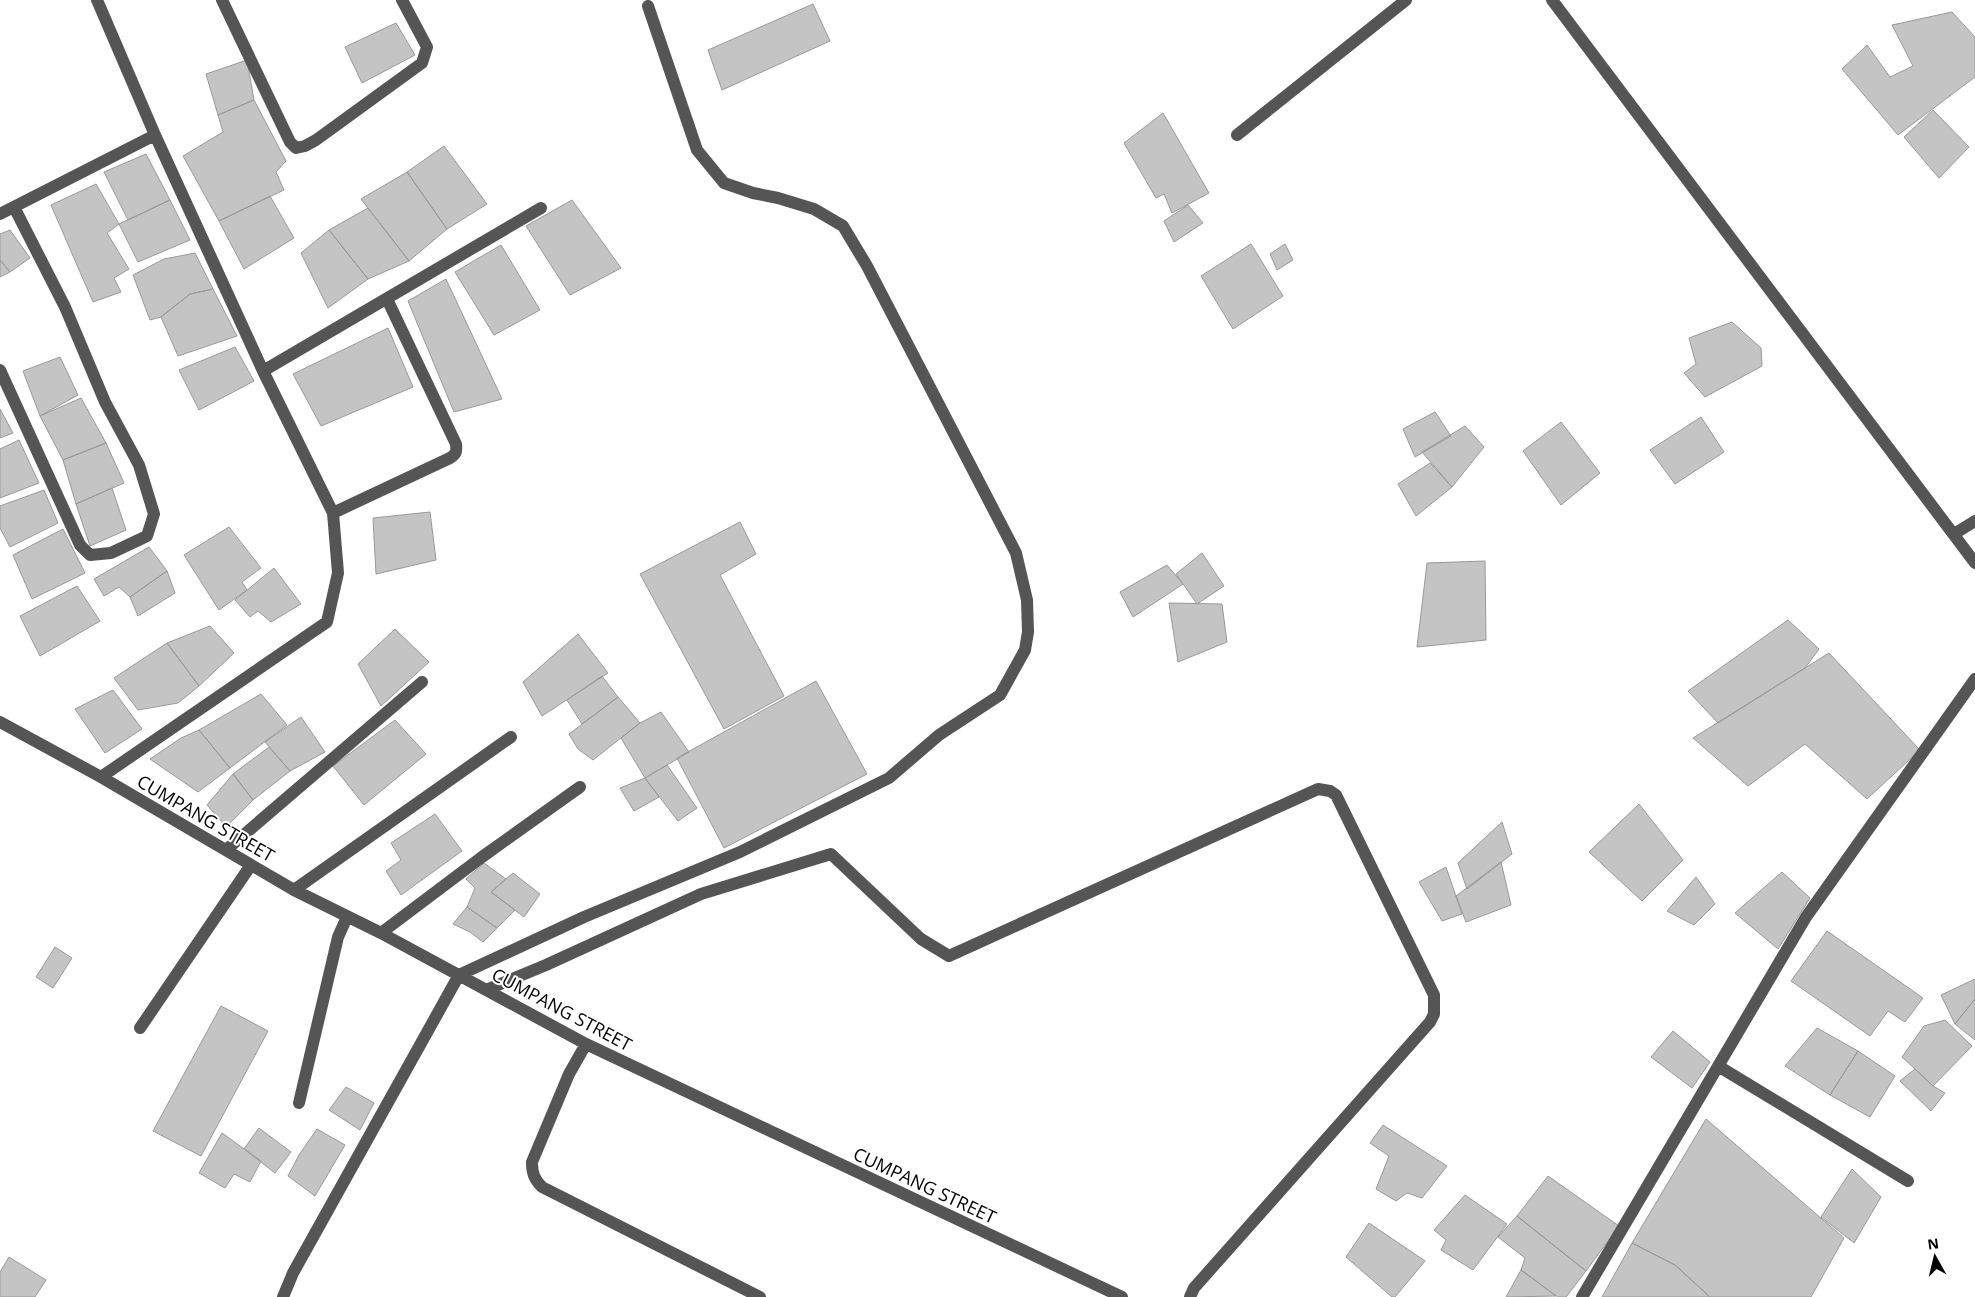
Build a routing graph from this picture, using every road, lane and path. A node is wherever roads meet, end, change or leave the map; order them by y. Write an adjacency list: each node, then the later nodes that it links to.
1 (97, 0): 7 (street)
2 (222, 0): 3 (street)
3 (402, 0)
4 (1406, 0): 8 (street)
5 (1552, 0): 17 (street)
6 (648, 6): 30 (street)
7 (155, 135): 9 (street); 14 (street)
8 (1237, 135)
9 (14, 207): 11 (street); 13 (street)
10 (541, 208): 12 (street)
11 (0, 214)
12 (387, 300): 14 (street); 15 (street)
13 (0, 370)
14 (262, 371): 15 (street)
15 (332, 513): 23 (street)
16 (1975, 521): 17 (street)
17 (1954, 534): 18 (street)
18 (1975, 563)
19 (1975, 678): 34 (street)
20 (422, 682): 25 (street)
21 (0, 722): 23 (street, CUMPANG STREET)
22 (511, 737): 27 (street)
23 (101, 777): 25 (street, CUMPANG STREET)
24 (580, 787): 29 (street)
25 (226, 850): 26 (street, CUMPANG STREET)
26 (251, 865): 27 (street, CUMPANG STREET); 32 (street)
27 (294, 890): 28 (street, CUMPANG STREET)
28 (347, 917): 29 (street, CUMPANG STREET); 35 (street)
29 (381, 933): 30 (street, CUMPANG STREET)
30 (459, 975): 31 (street, CUMPANG STREET); 37 (street)
31 (486, 990): 33 (street, CUMPANG STREET); 40 (street)
32 (140, 1028)
33 (586, 1044): 38 (street); 39 (street, CUMPANG STREET)
34 (1718, 1066): 36 (street); 41 (street)
35 (299, 1103)
36 (1908, 1181)
37 (283, 1297)
38 (760, 1297)
39 (1122, 1297)
40 (1190, 1297)
41 (1582, 1297)

